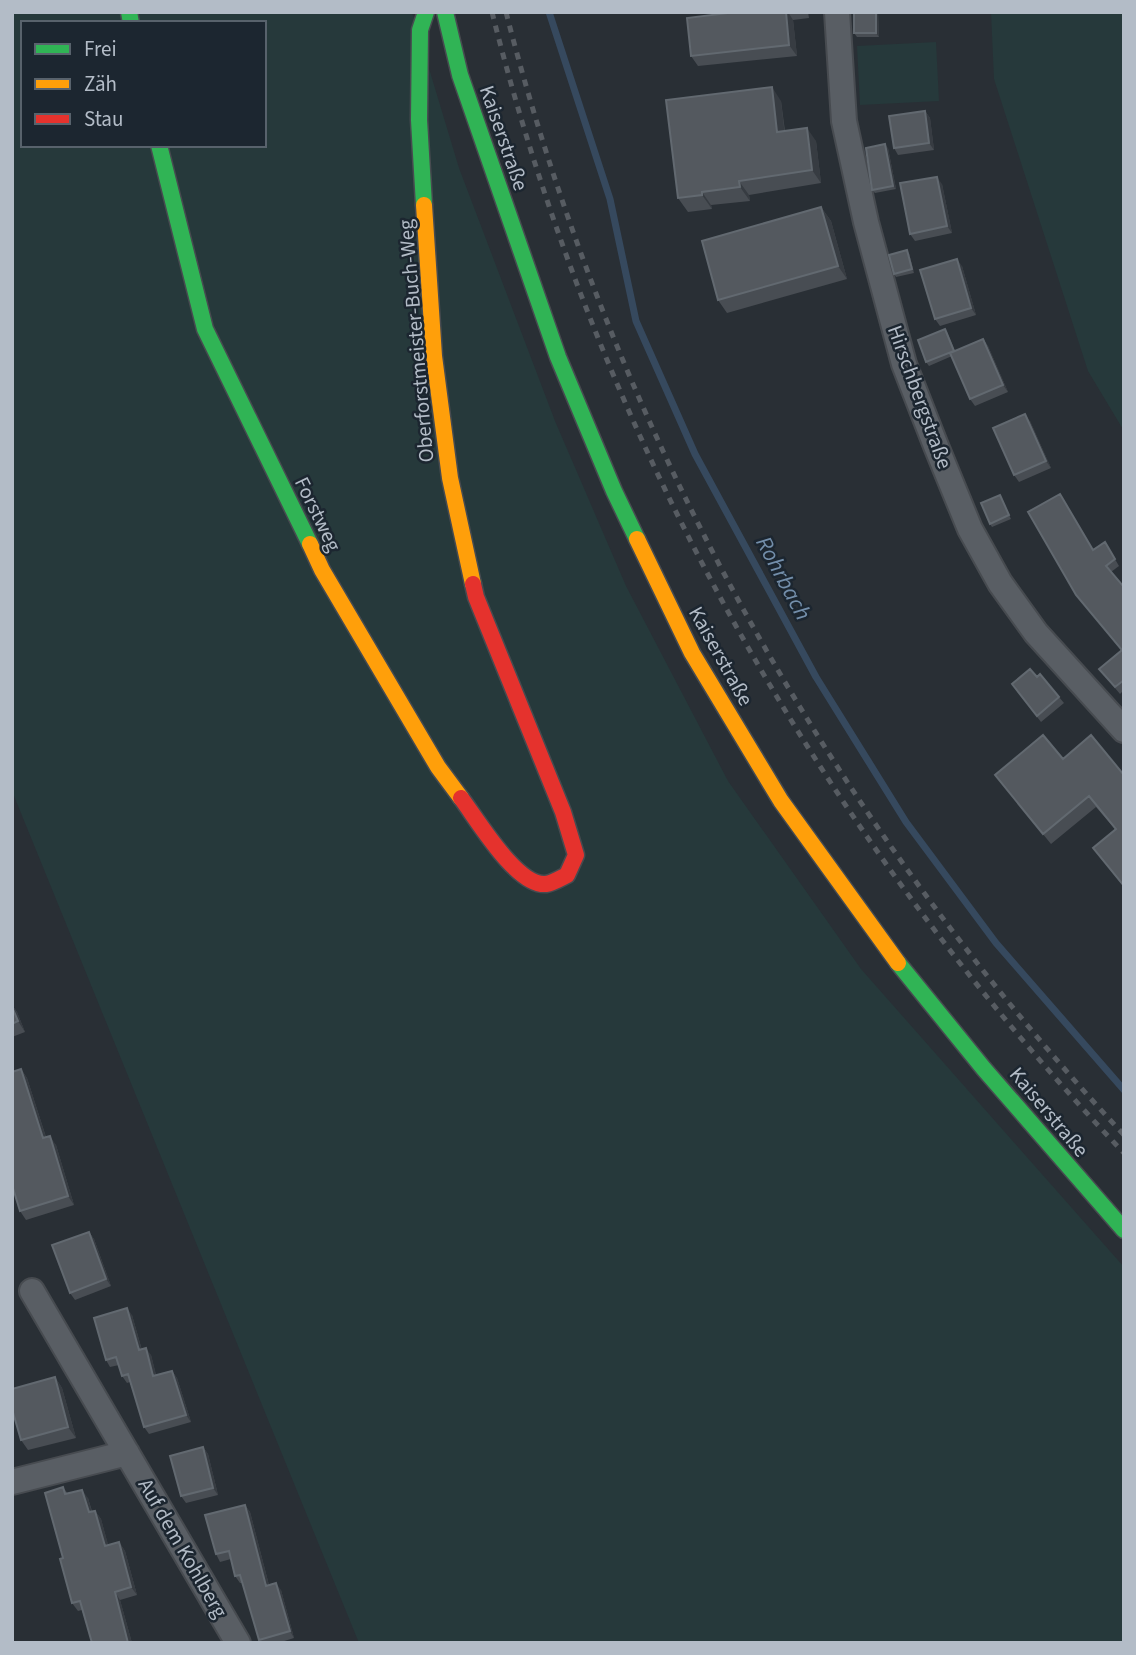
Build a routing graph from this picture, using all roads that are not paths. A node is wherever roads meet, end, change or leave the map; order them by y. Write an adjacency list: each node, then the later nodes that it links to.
1 (426, 12): 6 (street, Oberforstmeister-Buch-Weg)
2 (445, 12): 7 (street, Kaiserstraße)
3 (838, 12): 5 (street, Hirschbergstraße)
4 (160, 147): 6 (street, Forstweg)
5 (1124, 730)
6 (512, 866)
7 (1124, 1230)
8 (32, 1291): 9 (street, Auf dem Kohlberg)
9 (127, 1453): 10 (street); 11 (street, Auf dem Kohlberg)
10 (12, 1482)
11 (239, 1643)

